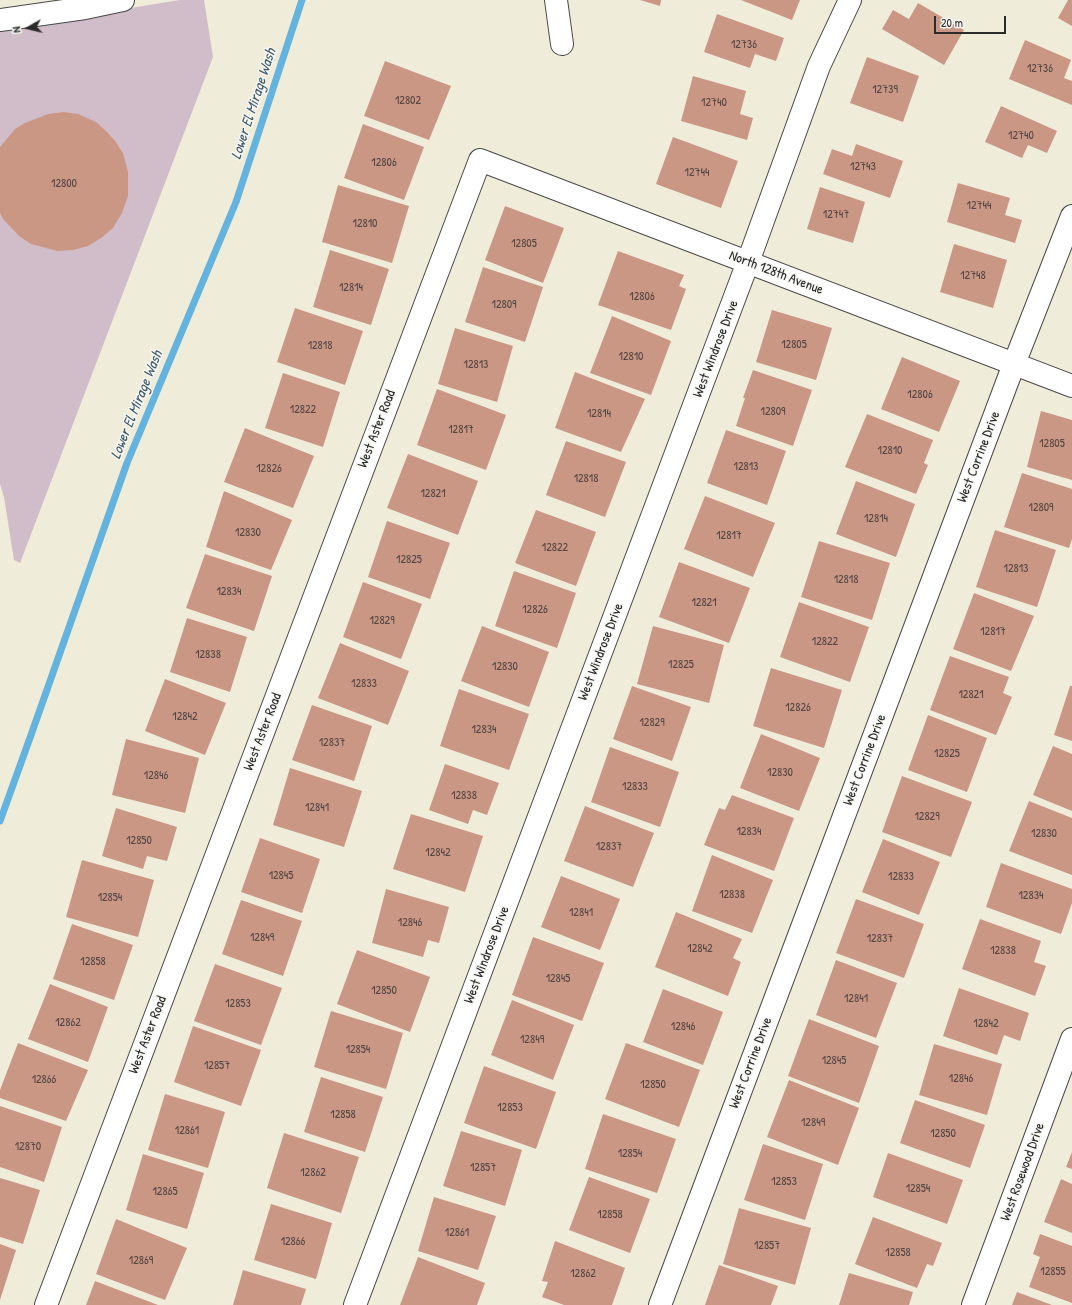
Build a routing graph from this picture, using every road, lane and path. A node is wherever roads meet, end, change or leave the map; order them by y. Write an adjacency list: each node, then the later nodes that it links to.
1 (123, 0): 4 (street)
2 (556, 0): 5 (street)
3 (850, 0): 8 (street, West Windrose Drive)
4 (0, 20)
5 (562, 44)
6 (480, 160): 8 (street, North 128th Avenue); 12 (street, West Aster Road)
7 (1072, 216): 9 (street, West Corrine Drive)
8 (748, 262): 9 (street, North 128th Avenue); 13 (street, West Windrose Drive)
9 (1014, 364): 10 (street, North 128th Avenue); 14 (street, West Corrine Drive)
10 (1072, 386)
11 (1072, 1039): 15 (street, West Rosewood Drive)
12 (46, 1305)
13 (355, 1305)
14 (660, 1305)
15 (973, 1305)

